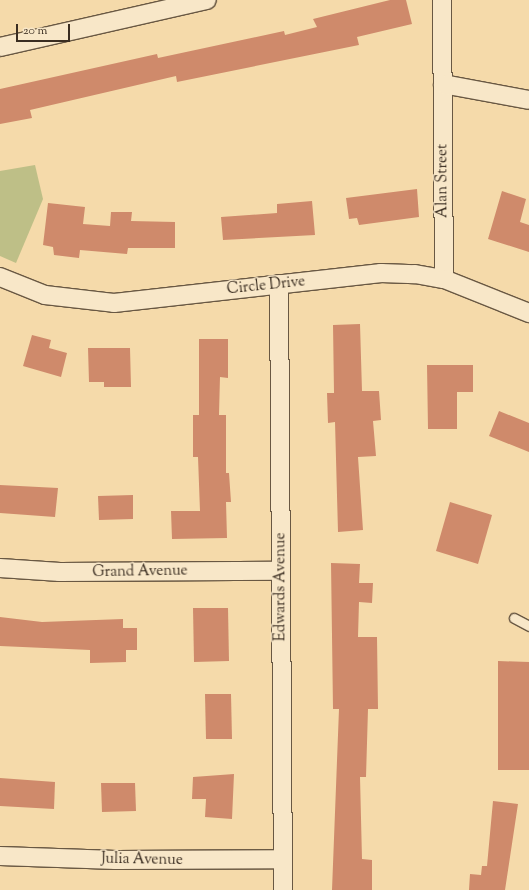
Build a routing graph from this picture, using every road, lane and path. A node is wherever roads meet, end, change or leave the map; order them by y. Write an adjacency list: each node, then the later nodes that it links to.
1 (208, 0): 3 (street)
2 (442, 0): 4 (street, Alan Street)
3 (0, 47)
4 (443, 84): 5 (street); 7 (street, Alan Street)
5 (529, 100)
6 (0, 277): 8 (street, Circle Drive)
7 (444, 279): 8 (street, Circle Drive); 9 (street, Circle Drive)
8 (279, 284): 11 (street, Edwards Avenue)
9 (529, 313)
10 (0, 568): 11 (street, Grand Avenue)
11 (281, 570): 15 (street, Edwards Avenue)
12 (514, 618): 13 (lane)
13 (529, 626)
14 (0, 856): 15 (street, Julia Avenue)
15 (283, 859): 16 (street, Edwards Avenue)
16 (284, 890)

